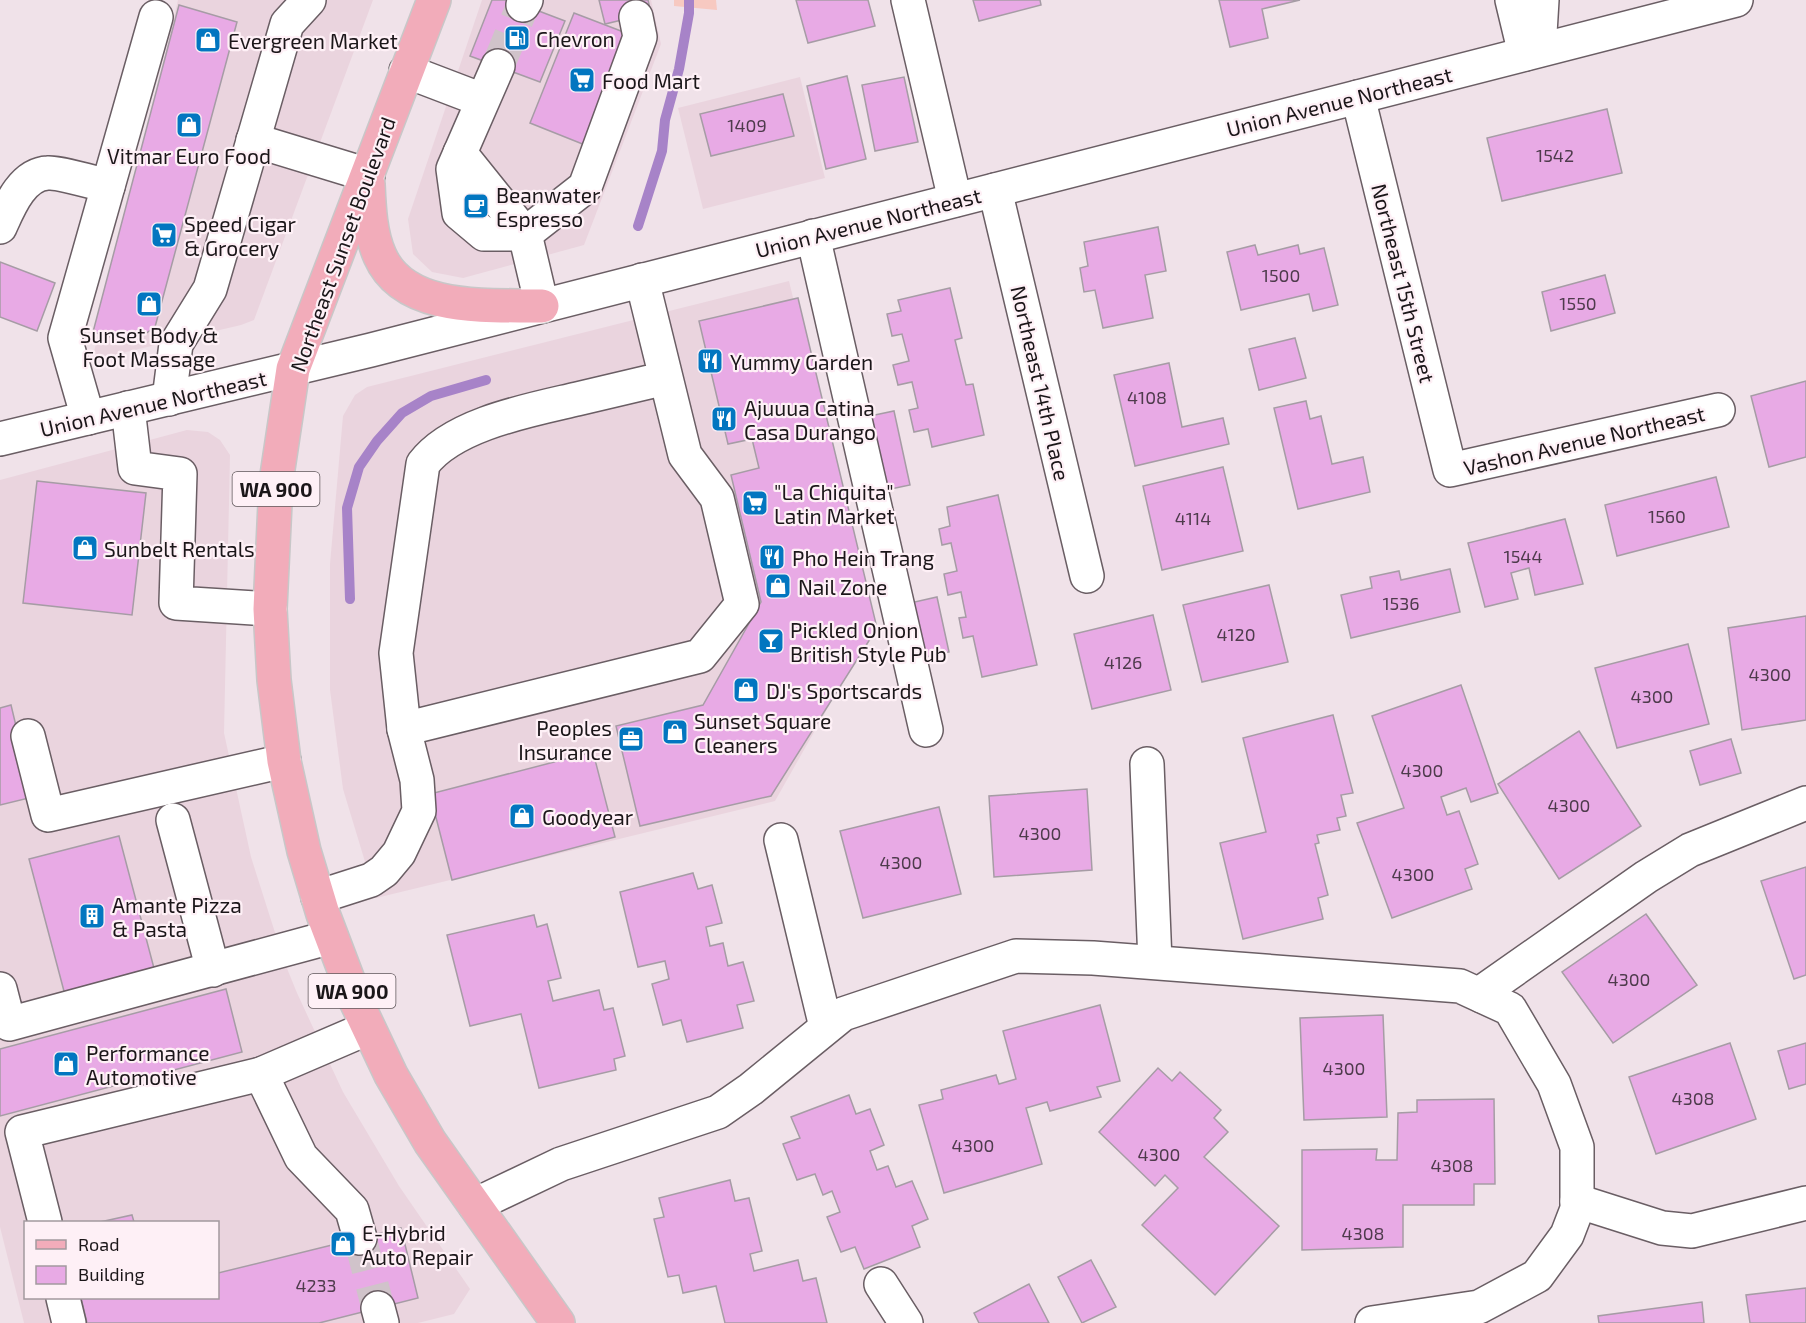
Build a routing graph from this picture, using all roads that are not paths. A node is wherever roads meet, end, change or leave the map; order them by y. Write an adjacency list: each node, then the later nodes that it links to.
1 (309, 0): 14 (street)
2 (434, 0): 11 (main road, Northeast Sunset Boulevard / WA 900)
3 (908, 0): 18 (street)
4 (1512, 0): 9 (street)
5 (1542, 0): 9 (street)
6 (1736, 0): 9 (street, Union Avenue Northeast)
7 (156, 16): 16 (street)
8 (636, 17): 20 (street)
9 (1532, 52): 12 (street, Union Avenue Northeast)
10 (498, 66): 13 (street)
11 (406, 71): 13 (street); 15 (main road, Northeast Sunset Boulevard / WA 900)
12 (1359, 97): 17 (street, Union Avenue Northeast); 31 (street, Northeast 15th Street)
13 (482, 100): 20 (street)
14 (253, 140): 15 (street); 26 (street)
15 (368, 175): 23 (main road); 24 (main road, Northeast Sunset Boulevard / WA 900)
16 (108, 186): 19 (street); 29 (street)
17 (994, 190): 18 (street, Union Avenue Northeast); 32 (street, Northeast 14th Place)
18 (955, 200): 21 (street, Union Avenue Northeast)
19 (0, 227)
20 (525, 234): 23 (street)
21 (813, 236): 22 (street, Union Avenue Northeast); 35 (street)
22 (642, 280): 23 (street, Union Avenue Northeast); 25 (street)
23 (542, 306): 24 (street, Union Avenue Northeast)
24 (293, 369): 26 (street, Union Avenue Northeast); 33 (main road, Northeast Sunset Boulevard / WA 900)
25 (666, 378): 34 (street); 34 (street)
26 (169, 399): 27 (street, Union Avenue Northeast)
27 (128, 408): 29 (street, Union Avenue Northeast); 33 (street)
28 (1718, 410): 31 (street, Vashon Avenue Northeast)
29 (88, 418): 30 (street, Union Avenue Northeast)
30 (0, 439)
31 (1450, 470)
32 (1087, 576)
33 (270, 609): 37 (main road, Northeast Sunset Boulevard / WA 900)
34 (404, 729): 42 (street)
35 (926, 730)
36 (28, 736): 37 (street)
37 (284, 761): 42 (main road, Northeast Sunset Boulevard / WA 900)
38 (1147, 764): 44 (street)
39 (1806, 803): 47 (street)
40 (173, 820): 45 (street)
41 (781, 840): 48 (street)
42 (318, 897): 43 (main road, Northeast Sunset Boulevard / WA 900)
43 (331, 937): 45 (street); 49 (main road, Northeast Sunset Boulevard / WA 900)
44 (1155, 962): 47 (street); 48 (street)
45 (213, 970): 46 (street)
46 (0, 989)
47 (1482, 996): 51 (street)
48 (826, 1027): 53 (street)
49 (368, 1028): 50 (street); 53 (main road, Northeast Sunset Boulevard / WA 900)
50 (261, 1074): 54 (street); 55 (street)
51 (1577, 1201): 52 (street); 61 (street)
52 (1806, 1203)
53 (475, 1205): 59 (main road, Northeast Sunset Boulevard / WA 900)
54 (45, 1221)
55 (360, 1238)
56 (881, 1284): 60 (street)
57 (63, 1299): 58 (street)
58 (69, 1323)
59 (558, 1323)
60 (906, 1323)
61 (1372, 1323)

